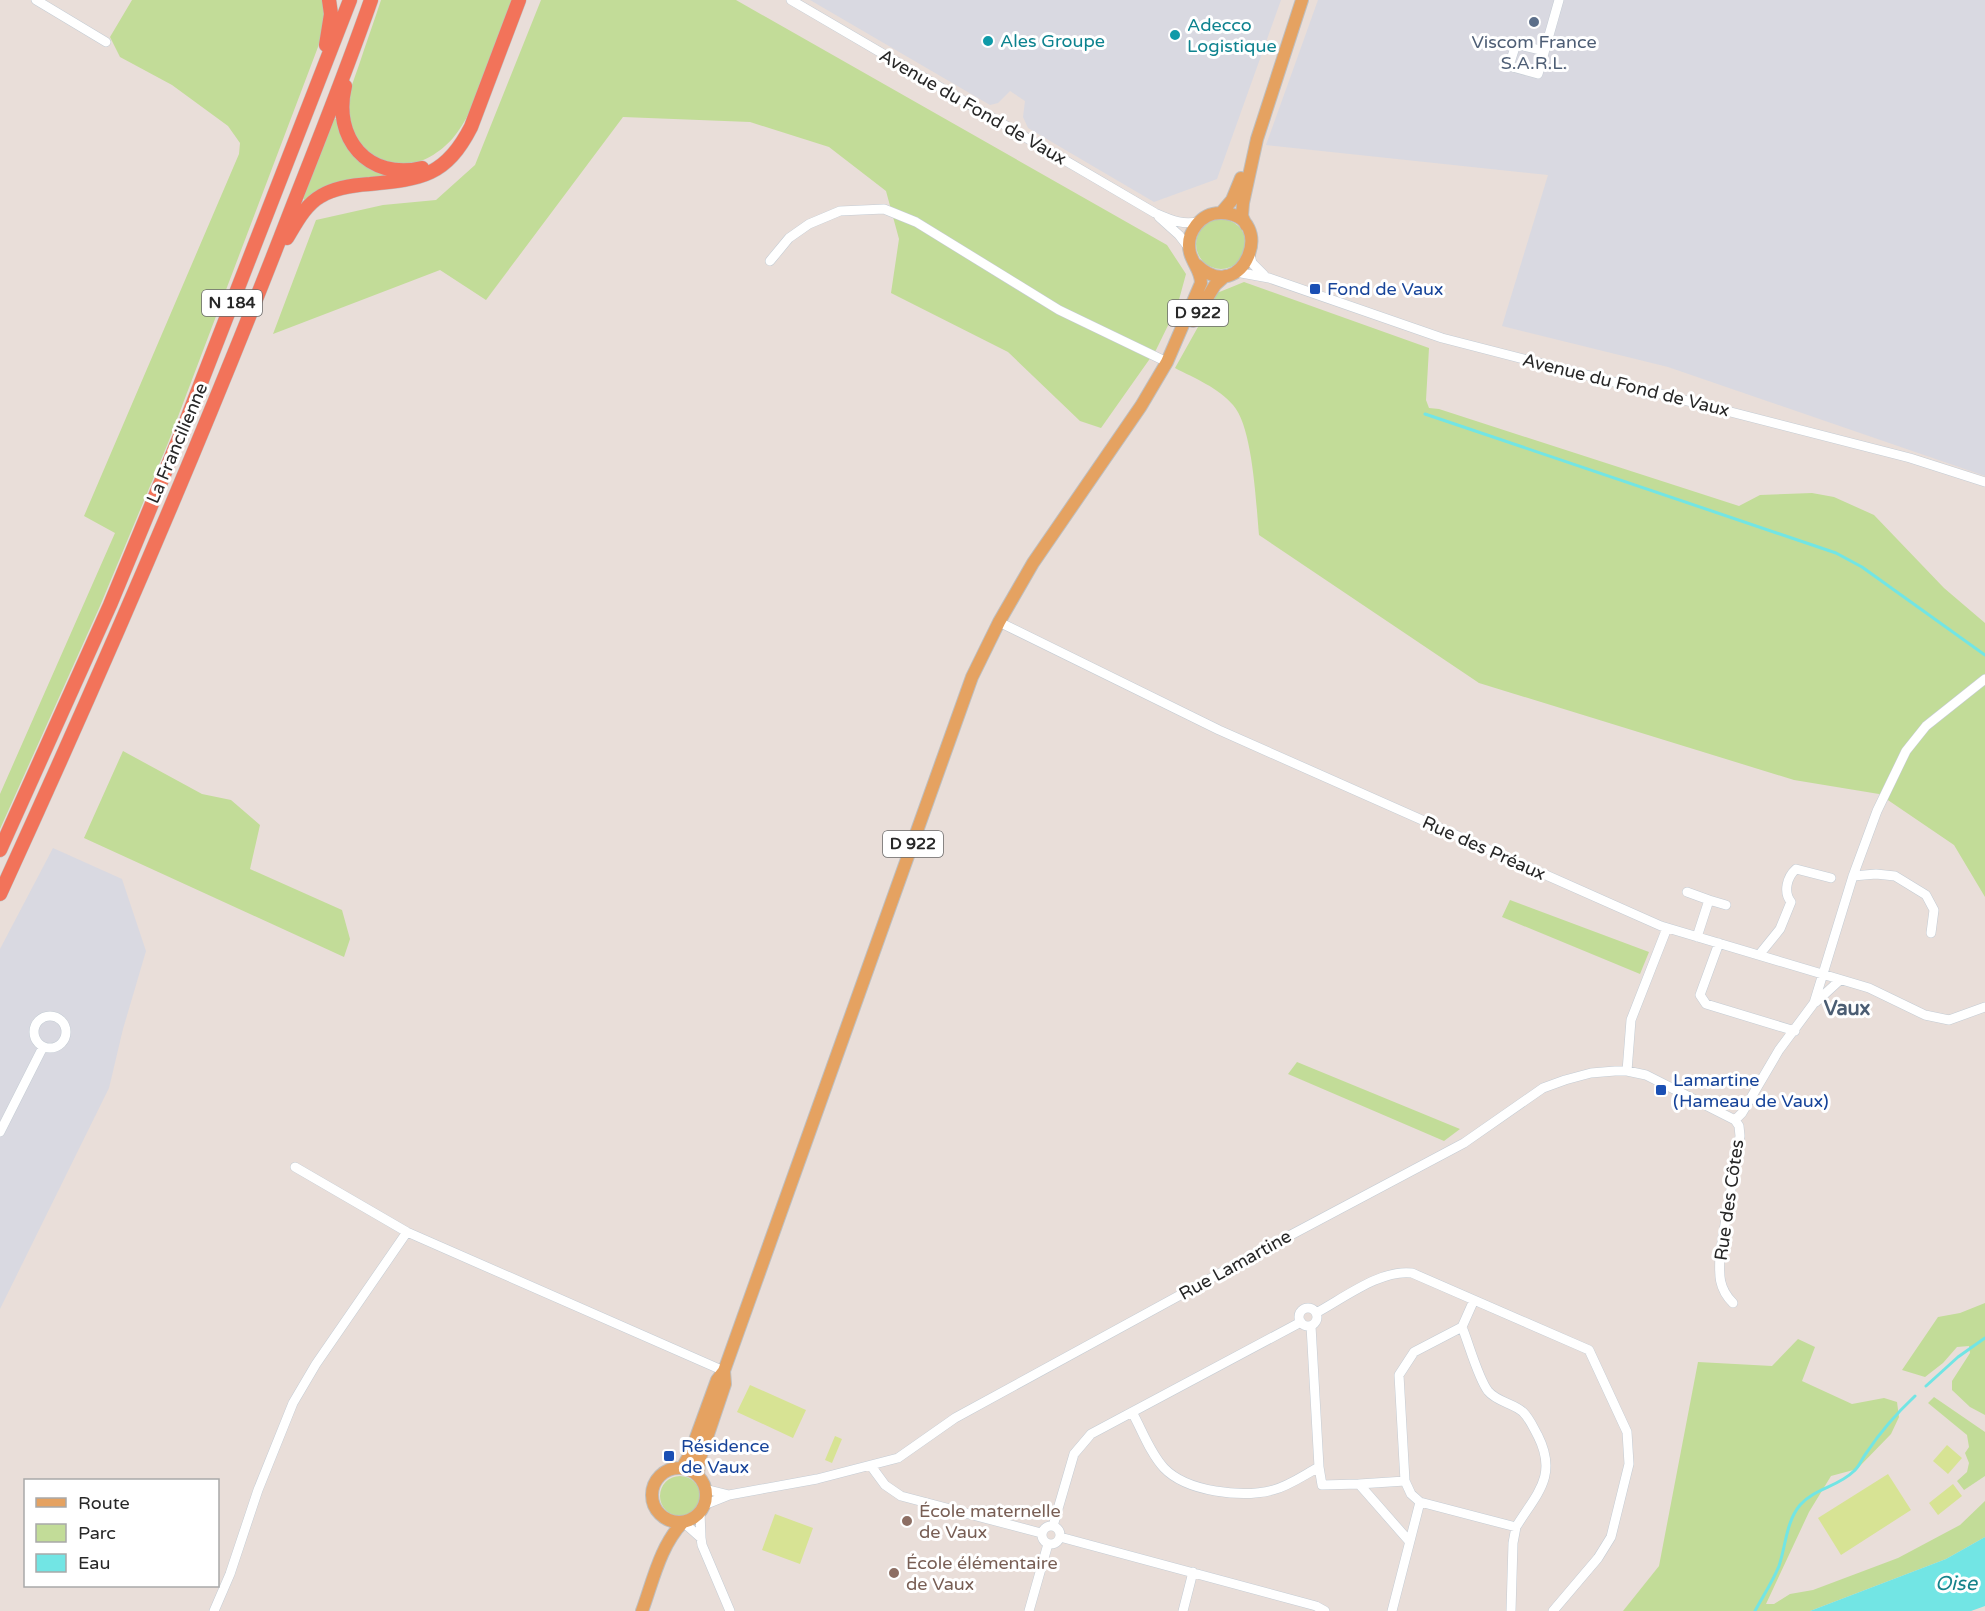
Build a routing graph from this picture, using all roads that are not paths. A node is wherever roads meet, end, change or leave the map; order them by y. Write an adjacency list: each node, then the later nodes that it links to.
1 (36, 0): 9 (street)
2 (329, 0): 11 (highway)
3 (350, 0): 11 (highway, La Francilienne / N 184)
4 (519, 0): 12 (highway)
5 (791, 0): 14 (street, Avenue du Fond de Vaux)
6 (1302, 0): 13 (main road)
7 (1559, 0): 10 (street)
8 (369, 5): 12 (highway); 22 (highway, La Francilienne / N 184)
9 (106, 42)
10 (1544, 51)
11 (320, 74): 29 (highway, La Francilienne / N 184)
12 (471, 127): 22 (highway)
13 (1257, 139): 15 (main road); 17 (main road)
14 (1155, 213): 16 (street, Avenue du Fond de Vaux); 18 (street, Avenue du Fond de Vaux)
15 (1221, 213): 16 (main road); 17 (main road)
16 (1200, 221): 18 (main road)
17 (1246, 225): 19 (main road)
18 (1189, 248): 21 (main road)
19 (1250, 255): 23 (main road); 24 (street)
20 (770, 261): 25 (street)
21 (1197, 265): 23 (main road); 25 (main road, D 922)
22 (268, 271): 33 (highway, La Francilienne / N 184)
23 (1231, 274): 24 (street, Avenue du Fond de Vaux); 25 (main road, D 922)
24 (1269, 278): 26 (street, Avenue du Fond de Vaux)
25 (1170, 357): 27 (main road, D 922)
26 (1985, 483)
27 (999, 622): 36 (street, Rue des Préaux); 58 (main road, D 922)
28 (1985, 679): 30 (street, Rue des Côtes)
29 (0, 850)
30 (1853, 876): 37 (street); 41 (street, Rue des Côtes)
31 (1831, 878): 40 (street)
32 (1687, 892): 34 (street)
33 (0, 894)
34 (1709, 900): 35 (street); 38 (street)
35 (1726, 905)
36 (1667, 928): 38 (street, Rue des Préaux); 47 (street)
37 (1931, 933)
38 (1697, 937): 39 (street, Rue des Préaux)
39 (1719, 943): 40 (street, Rue des Préaux); 45 (street)
40 (1759, 955): 41 (street, Rue des Préaux)
41 (1824, 976): 42 (street, Rue des Préaux); 43 (street, Rue des Côtes)
42 (1840, 980): 43 (street); 44 (street, Rue des Préaux)
43 (1814, 1003): 45 (street, Rue des Côtes)
44 (1985, 1007)
45 (1795, 1031): 48 (street, Rue des Côtes)
46 (43, 1047): 49 (street)
47 (1627, 1071): 48 (street, Rue Lamartine); 60 (street, Rue Lamartine)
48 (1735, 1120): 53 (street, Rue des Côtes)
49 (0, 1132)
50 (296, 1167): 51 (street)
51 (407, 1232): 58 (street); 81 (street)
52 (1474, 1300): 54 (street); 57 (street); 89 (street)
53 (1733, 1303)
54 (1317, 1313): 55 (street); 56 (street)
55 (1301, 1322): 56 (street); 59 (street)
56 (1311, 1326): 61 (street)
57 (1462, 1327): 64 (street); 73 (street)
58 (724, 1371): 62 (main road, D 922); 63 (main road, D 922)
59 (1132, 1412): 61 (street); 72 (street)
60 (871, 1466): 67 (street, Rue Lamartine); 74 (street)
61 (1318, 1467): 65 (street)
62 (682, 1468): 63 (main road); 70 (main road)
63 (698, 1476): 66 (main road)
64 (1405, 1481): 65 (street); 68 (street)
65 (1359, 1484): 77 (street)
66 (705, 1489): 67 (street, Rue Lamartine); 69 (main road)
67 (729, 1495): 69 (street, Rue Lamartine)
68 (1420, 1502): 73 (street); 77 (street)
69 (702, 1509): 71 (main road); 76 (street)
70 (664, 1518): 71 (main road); 79 (main road)
71 (683, 1522): 76 (street); 79 (main road)
72 (1053, 1526): 74 (street); 75 (street)
73 (1516, 1527): 88 (street)
74 (1041, 1533): 78 (street)
75 (1060, 1537): 78 (street); 80 (street)
76 (701, 1538): 83 (street)
77 (1409, 1541): 87 (street)
78 (1048, 1544): 84 (street)
79 (662, 1555): 82 (main road)
80 (1193, 1572): 85 (street); 86 (street)
81 (214, 1611)
82 (642, 1611)
83 (731, 1611)
84 (1029, 1611)
85 (1183, 1611)
86 (1325, 1611)
87 (1392, 1611)
88 (1511, 1611)
89 (1553, 1611)

